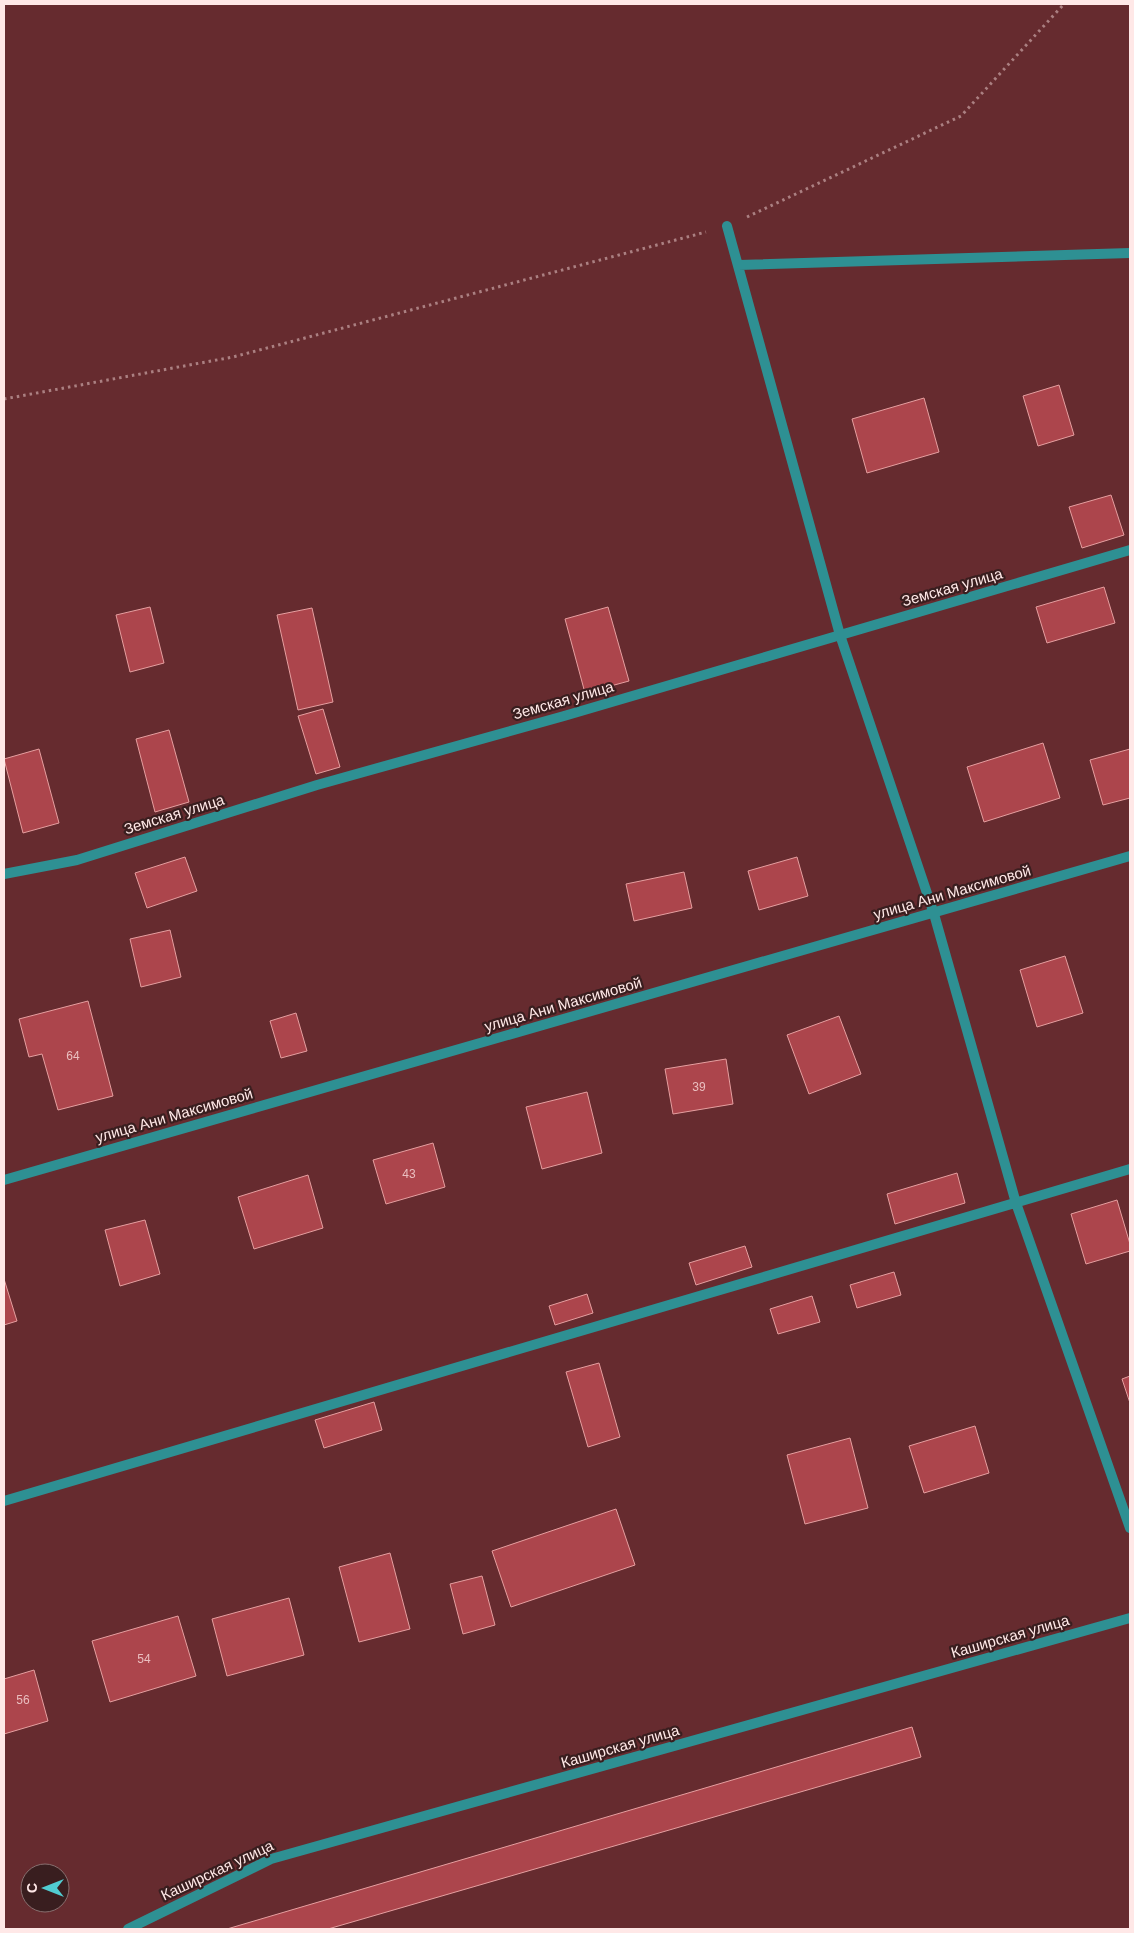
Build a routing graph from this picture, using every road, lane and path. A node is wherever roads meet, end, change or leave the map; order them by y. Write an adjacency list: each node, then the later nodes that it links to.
1 (1064, 4): 2 (path)
2 (727, 226): 4 (street); 5 (path)
3 (1130, 253): 4 (street)
4 (739, 266): 7 (street)
5 (4, 398)
6 (1130, 550): 7 (street, Земская улица)
7 (840, 635): 9 (street, Земская улица); 10 (street)
8 (1130, 856): 10 (street, улица Ани Максимовой)
9 (4, 874)
10 (934, 914): 12 (street, улица Ани Максимовой); 13 (street)
11 (1130, 1169): 13 (street)
12 (4, 1180)
13 (1016, 1202): 14 (street); 15 (street)
14 (4, 1501)
15 (1130, 1528)
16 (1130, 1618): 17 (street, Каширская улица)
17 (128, 1929)

